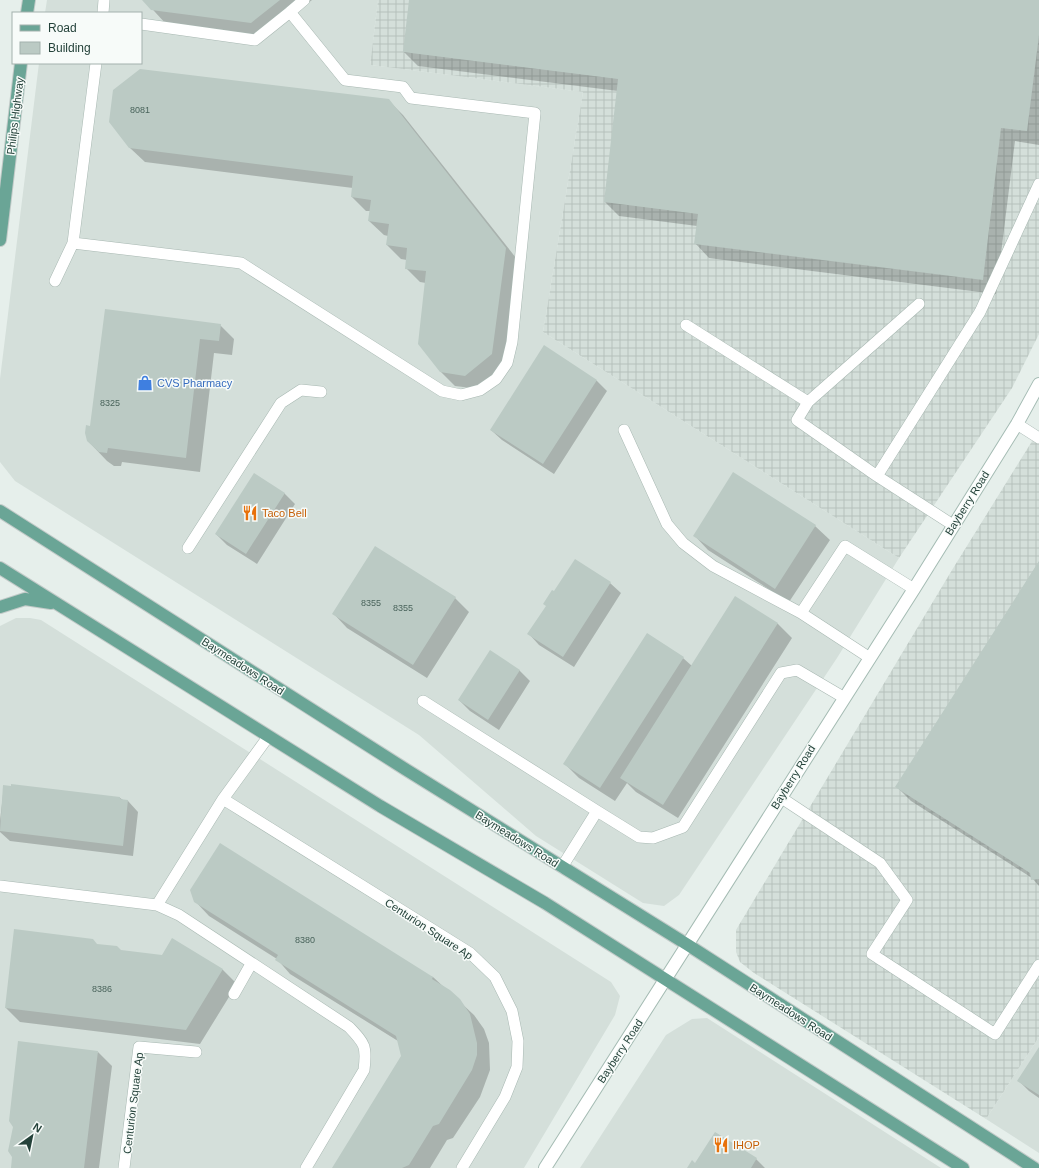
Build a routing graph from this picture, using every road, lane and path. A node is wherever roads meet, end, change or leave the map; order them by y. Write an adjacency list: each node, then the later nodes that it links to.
1 (29, 0): 4 (main road)
2 (104, 0): 5 (lane)
3 (304, 0): 6 (lane)
4 (28, 12)
5 (102, 12)
6 (290, 12): 7 (lane); 12 (lane)
7 (142, 24)
8 (22, 64): 11 (main road, Philips Highway)
9 (96, 64): 12 (lane)
10 (1039, 184): 22 (lane)
11 (0, 240)
12 (73, 243): 13 (lane)
13 (55, 281)
14 (919, 304): 18 (lane)
15 (686, 325): 18 (lane)
16 (1039, 384): 19 (street, Bayberry Road)
17 (321, 392): 25 (lane)
18 (808, 402): 22 (lane)
19 (1017, 424): 21 (lane); 24 (street, Bayberry Road)
20 (624, 430): 30 (lane)
21 (1039, 438)
22 (877, 476): 24 (lane)
23 (0, 511): 38 (main road, Baymeadows Road)
24 (953, 525): 27 (street, Bayberry Road)
25 (188, 548)
26 (0, 568): 28 (main road)
27 (914, 589): 30 (lane); 31 (street, Bayberry Road)
28 (56, 603): 29 (main road); 34 (main road)
29 (0, 607)
30 (801, 613): 31 (lane)
31 (870, 658): 32 (street, Bayberry Road)
32 (843, 697): 35 (street, Bayberry Road); 37 (lane)
33 (423, 702): 37 (lane)
34 (268, 738): 36 (lane); 44 (main road)
35 (780, 797): 41 (street, Bayberry Road); 43 (lane)
36 (223, 799): 40 (lane); 49 (lane, Centurion Square Ap)
37 (597, 811): 38 (lane)
38 (562, 867): 41 (main road, Baymeadows Road)
39 (0, 886): 40 (lane)
40 (157, 905): 42 (lane)
41 (688, 945): 44 (street, Bayberry Road); 52 (main road, Baymeadows Road)
42 (251, 964): 45 (lane); 48 (lane)
43 (1039, 965)
44 (666, 980): 50 (street, Bayberry Road); 51 (main road)
45 (234, 994)
46 (196, 1052): 47 (lane, Centurion Square Ap)
47 (124, 1168)
48 (306, 1168)
49 (462, 1168)
50 (545, 1168)
51 (963, 1168)
52 (1034, 1168)

